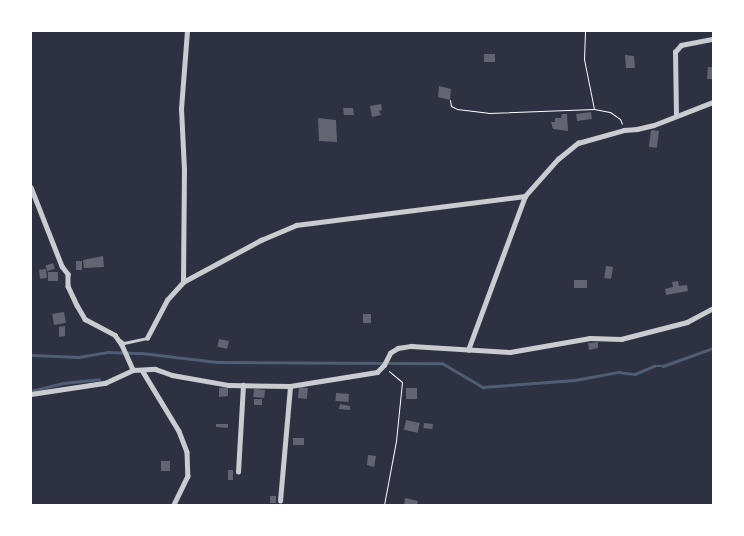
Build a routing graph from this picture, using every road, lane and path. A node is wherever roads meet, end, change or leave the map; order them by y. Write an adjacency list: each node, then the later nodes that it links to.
1 (187, 31): 11 (street)
2 (584, 31): 6 (path)
3 (713, 40): 7 (street)
4 (450, 100): 6 (path)
5 (713, 102): 7 (street)
6 (594, 109): 8 (path)
7 (676, 115): 8 (street)
8 (624, 130): 10 (street)
9 (31, 187): 13 (street)
10 (525, 196): 11 (street); 15 (street)
11 (182, 282): 14 (street)
12 (713, 308): 15 (street)
13 (115, 335): 14 (lane); 17 (street)
14 (147, 338)
15 (468, 350): 16 (street)
16 (384, 363): 20 (street); 25 (path)
17 (133, 370): 18 (street); 21 (street)
18 (142, 370): 19 (street); 24 (street)
19 (243, 385): 20 (street); 22 (street)
20 (290, 386): 23 (street)
21 (31, 394)
22 (238, 472)
23 (280, 501)
24 (174, 505)
25 (384, 505)

